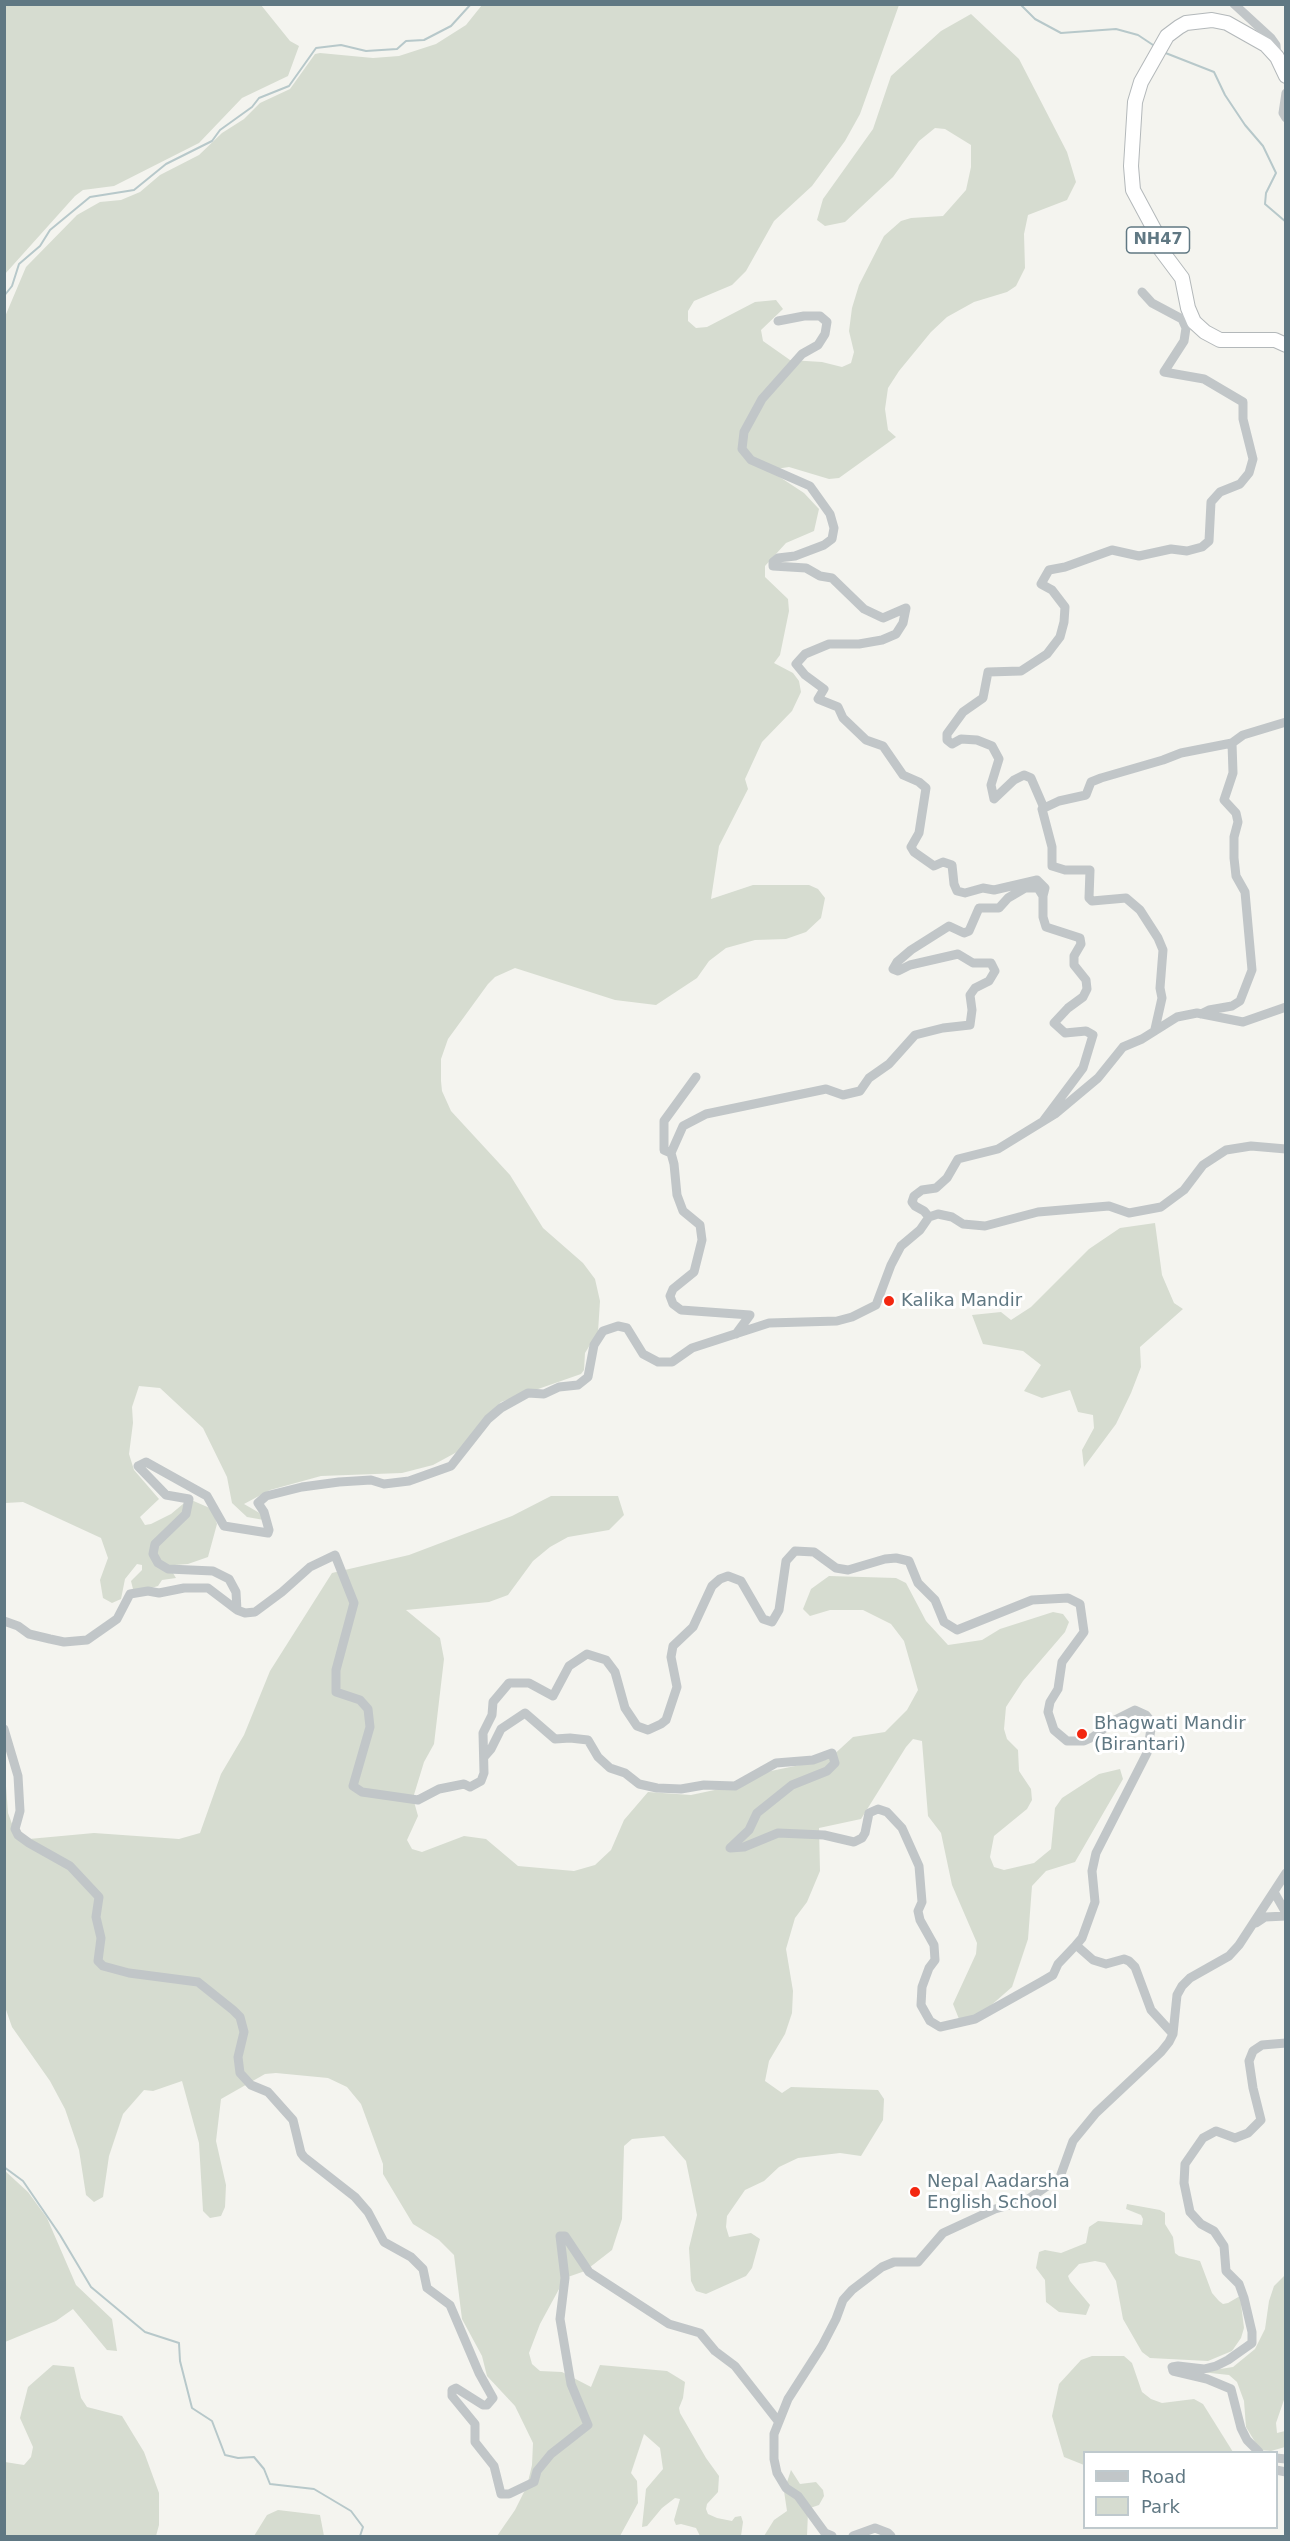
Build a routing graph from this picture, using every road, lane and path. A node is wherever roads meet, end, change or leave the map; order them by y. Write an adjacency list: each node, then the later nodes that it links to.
1 (1234, 4): 2 (street)
2 (1277, 57): 3 (highway, NH47); 8 (highway, NH47)
3 (1286, 76)
4 (1286, 93): 5 (street)
5 (1286, 118)
6 (1142, 292): 11 (street)
7 (777, 321): 12 (street)
8 (1286, 345)
9 (1286, 722): 10 (street)
10 (1232, 743): 11 (street); 14 (street)
11 (1044, 808): 15 (street)
12 (1043, 896): 17 (street); 19 (street)
13 (1286, 1006): 14 (street)
14 (1201, 1014): 15 (street)
15 (1155, 1029): 17 (street)
16 (696, 1077): 19 (street)
17 (1044, 1120): 20 (street)
18 (1286, 1149): 20 (street)
19 (671, 1153): 21 (street)
20 (929, 1218): 21 (street)
21 (736, 1334): 22 (street)
22 (237, 1610): 23 (street); 25 (street)
23 (4, 1621)
24 (4, 1729): 33 (street)
25 (484, 1757): 30 (street); 30 (street)
26 (1286, 1874): 27 (street)
27 (1274, 1892): 28 (street); 29 (street)
28 (1286, 1914): 29 (street)
29 (1254, 1924): 31 (street)
30 (1076, 1945): 31 (street)
31 (1173, 2034): 33 (street)
32 (1286, 2043): 34 (street)
33 (778, 2421): 35 (street)
34 (1258, 2451)
35 (832, 2536)
36 (853, 2536): 37 (street)
37 (891, 2536)

